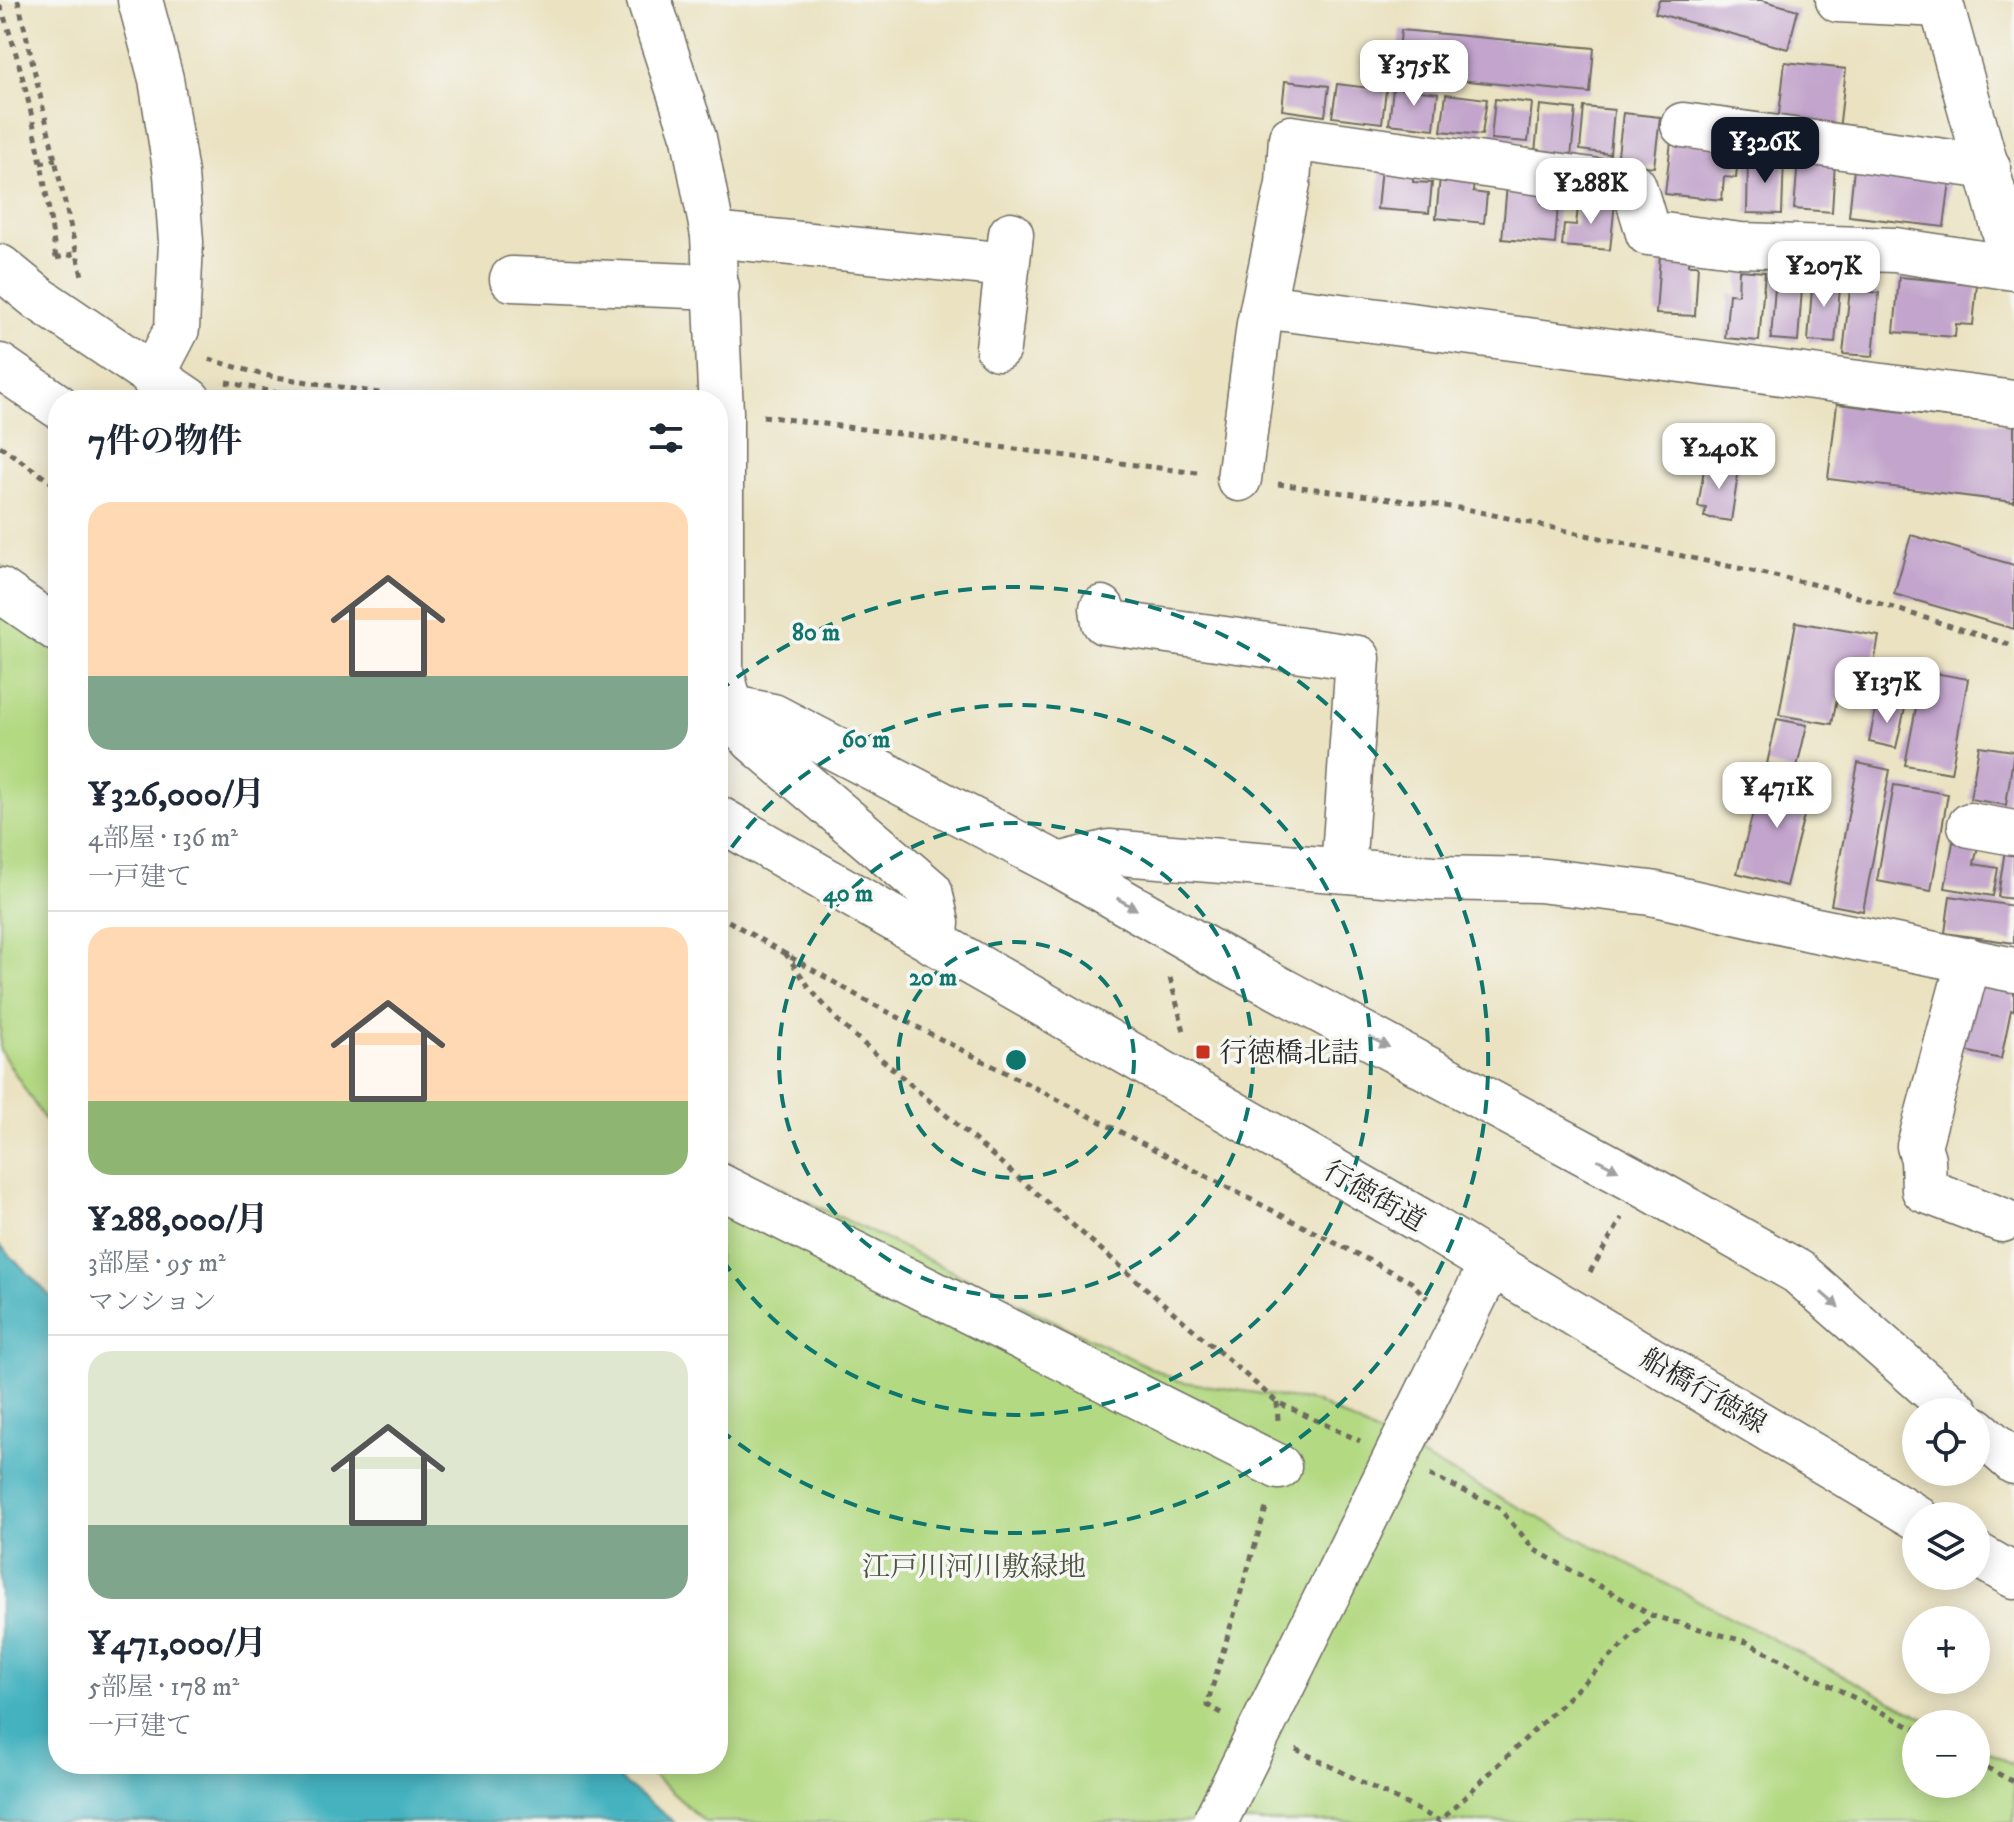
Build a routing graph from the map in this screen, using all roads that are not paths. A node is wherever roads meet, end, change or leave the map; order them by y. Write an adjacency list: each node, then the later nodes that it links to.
1 (140, 0): 15 (street)
2 (649, 0): 7 (street)
3 (1838, 0): 4 (street)
4 (1940, 3): 6 (street)
5 (1683, 125): 6 (street)
6 (1988, 167): 9 (street)
7 (713, 235): 11 (street); 13 (street)
8 (0, 267): 15 (street)
9 (2014, 267): 12 (street)
10 (512, 279): 11 (street)
11 (717, 287): 17 (street)
12 (1263, 306): 19 (street); 20 (street)
13 (1011, 329)
14 (0, 366): 18 (street)
15 (152, 377): 16 (street)
16 (201, 390)
17 (720, 390)
18 (48, 399)
19 (2014, 403)
20 (1239, 479)
21 (0, 590): 23 (street)
22 (1102, 608): 30 (street)
23 (48, 623)
24 (728, 707): 29 (street)
25 (728, 711): 31 (street)
26 (728, 824): 31 (street, 行徳街道)
27 (1970, 825): 28 (street)
28 (2014, 833)
29 (1059, 865): 30 (street); 37 (street, one-way to 37)
30 (1343, 870): 32 (street)
31 (935, 943): 36 (street, 行徳街道)
32 (1969, 960): 33 (street); 35 (street)
33 (2014, 970)
34 (728, 1190): 40 (street)
35 (2002, 1220)
36 (1491, 1264): 41 (street, 船橋行徳線); 44 (street, bridge)
37 (1941, 1398)
38 (1990, 1441): 39 (street)
39 (2014, 1462)
40 (1279, 1467)
41 (1902, 1509)
42 (1990, 1562): 43 (street)
43 (2014, 1576)
44 (1215, 1822)

